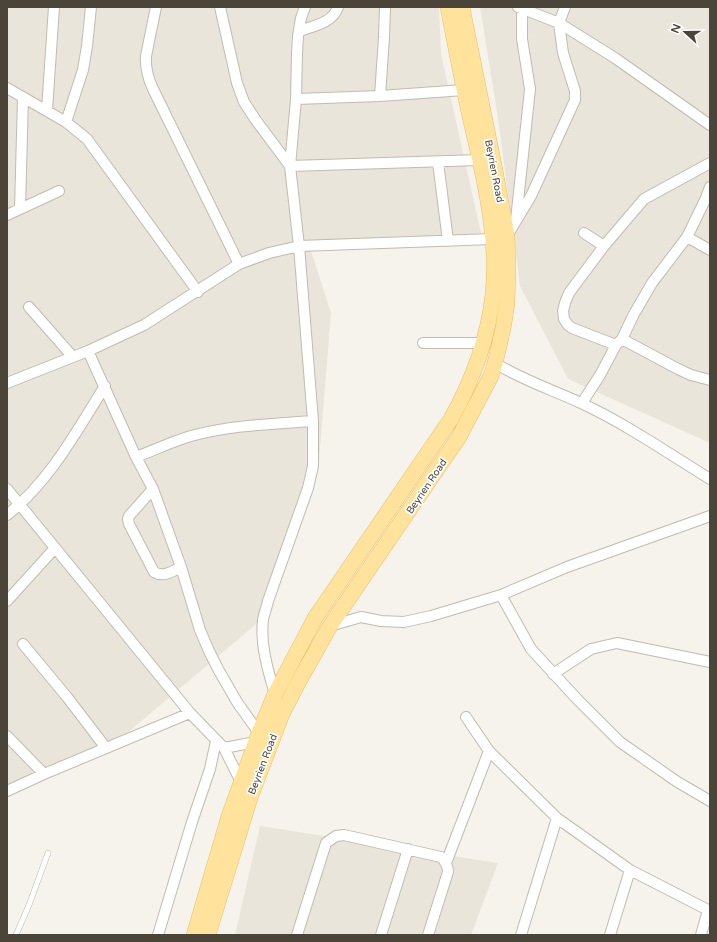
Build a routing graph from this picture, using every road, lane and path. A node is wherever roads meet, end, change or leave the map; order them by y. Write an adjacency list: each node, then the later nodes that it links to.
1 (54, 7): 19 (street)
2 (91, 7): 20 (street)
3 (156, 7): 38 (street)
4 (220, 7): 25 (street)
5 (306, 7): 13 (street)
6 (338, 7): 13 (street)
7 (385, 7): 16 (street)
8 (448, 7): 15 (main road, Beyrien Road)
9 (462, 7): 33 (main road, Beyrien Road)
10 (565, 7): 12 (street)
11 (520, 8): 12 (street); 30 (street)
12 (559, 23): 21 (street); 30 (street)
13 (299, 31): 18 (street)
14 (7, 88): 17 (street)
15 (464, 90): 16 (street); 22 (main road, Beyrien Road)
16 (380, 96): 18 (street)
17 (23, 97): 19 (street); 28 (street)
18 (296, 99): 25 (street)
19 (47, 110): 20 (street)
20 (66, 122): 39 (street)
21 (710, 125)
22 (480, 160): 23 (street); 33 (main road, Beyrien Road)
23 (438, 162): 25 (street); 34 (street)
24 (710, 163): 36 (street)
25 (290, 166): 35 (street)
26 (710, 187): 32 (street)
27 (59, 191): 28 (street)
28 (20, 209): 29 (street)
29 (7, 215)
30 (516, 222): 33 (street)
31 (584, 233): 36 (street)
32 (687, 236): 37 (street); 41 (street)
33 (500, 238): 34 (street); 42 (main road, Beyrien Road); 46 (main road, Beyrien Road)
34 (448, 241): 35 (street)
35 (299, 246): 38 (street); 51 (street)
36 (604, 246): 41 (street)
37 (710, 250)
38 (240, 264): 39 (street)
39 (198, 292): 44 (street)
40 (29, 307): 45 (street)
41 (619, 342): 47 (street); 50 (street)
42 (484, 343): 43 (street); 67 (main road, Beyrien Road)
43 (423, 344)
44 (88, 351): 45 (street); 49 (street)
45 (73, 357): 48 (street)
46 (493, 370): 50 (street); 63 (main road, Beyrien Road)
47 (710, 380)
48 (7, 383)
49 (105, 386): 52 (street); 56 (street)
50 (582, 403): 53 (street)
51 (313, 421): 52 (street); 67 (street)
52 (136, 457): 55 (street)
53 (710, 479)
54 (7, 489): 56 (street)
55 (153, 489): 60 (street); 60 (street)
56 (20, 505): 57 (street); 59 (street)
57 (7, 515)
58 (710, 516): 61 (street)
59 (55, 548): 62 (street); 68 (street)
60 (181, 567): 71 (street)
61 (501, 595): 63 (street); 66 (street)
62 (7, 600)
63 (330, 626): 89 (main road, Beyrien Road)
64 (23, 644): 73 (street)
65 (710, 662): 66 (street)
66 (554, 674): 79 (street)
67 (275, 694): 71 (main road, Beyrien Road)
68 (190, 713): 72 (street); 73 (street)
69 (466, 718): 75 (street)
70 (7, 736): 76 (street)
71 (257, 737): 74 (street); 77 (main road, Beyrien Road)
72 (216, 740): 74 (street); 87 (street)
73 (106, 748): 76 (street)
74 (224, 748): 77 (street)
75 (489, 751): 80 (street); 83 (street)
76 (44, 774): 78 (street)
77 (242, 782): 88 (main road, Beyrien Road)
78 (7, 791)
79 (709, 797)
80 (557, 818): 84 (street); 93 (street)
81 (408, 849): 83 (street); 90 (street); 91 (street)
82 (48, 853): 86 (lane)
83 (446, 863): 92 (street)
84 (630, 870): 85 (street); 94 (street)
85 (709, 910): 95 (street)
86 (16, 935)
87 (158, 935)
88 (194, 935)
89 (208, 935)
90 (298, 935)
91 (381, 935)
92 (428, 935)
93 (521, 935)
94 (610, 935)
95 (701, 935)

